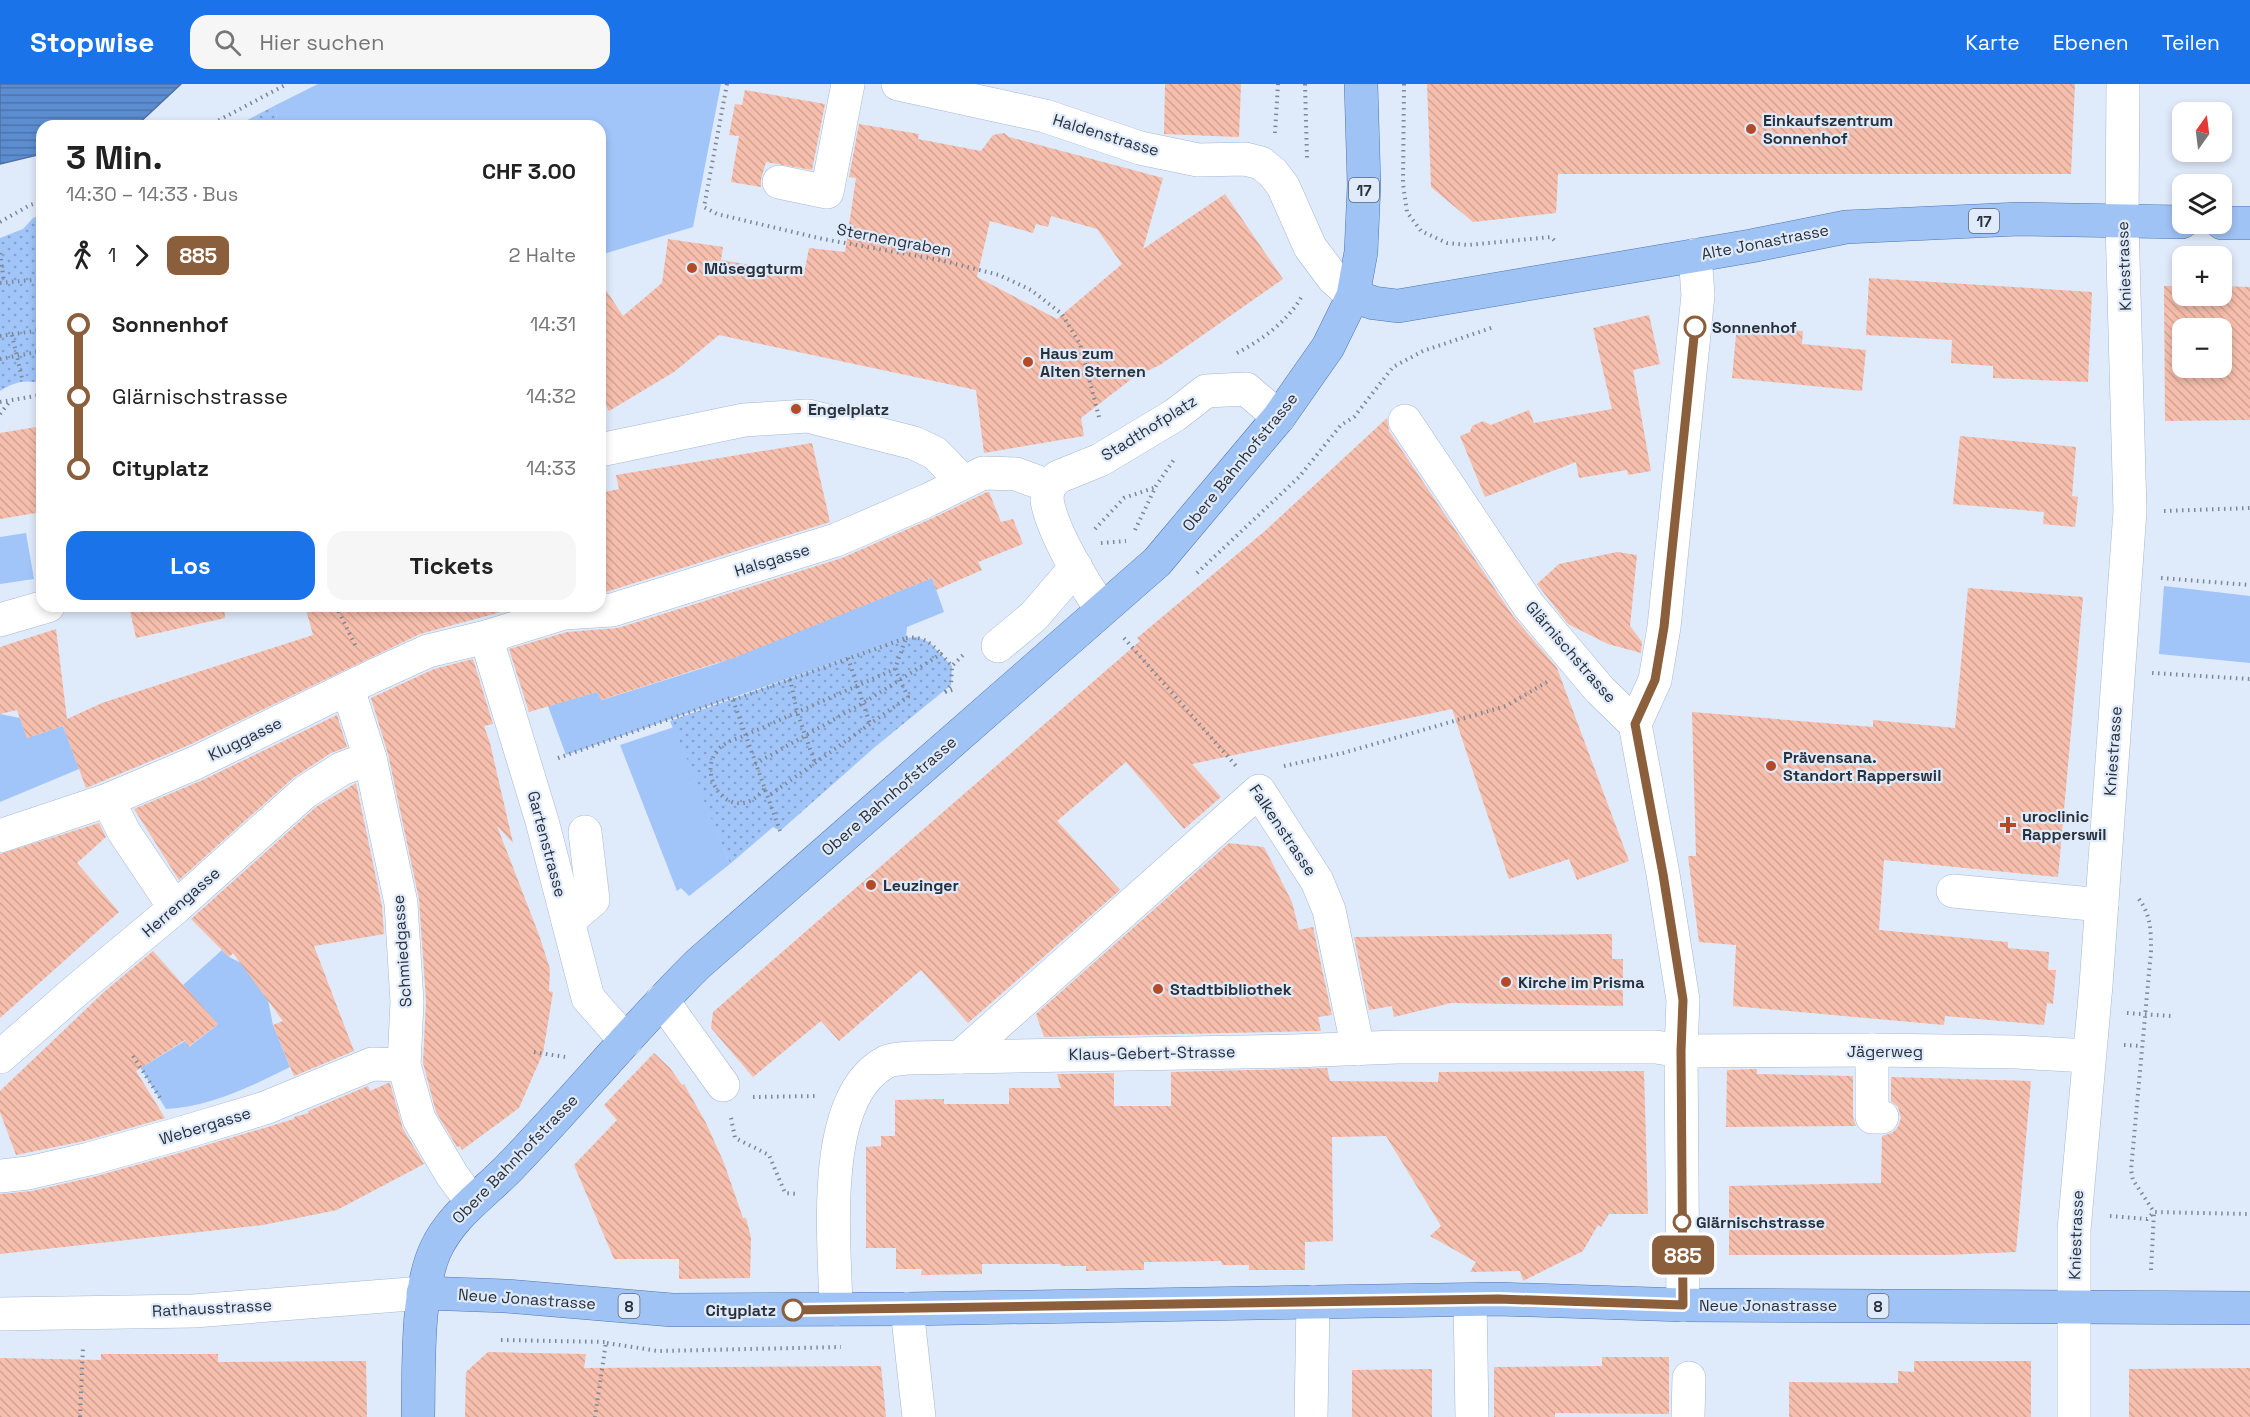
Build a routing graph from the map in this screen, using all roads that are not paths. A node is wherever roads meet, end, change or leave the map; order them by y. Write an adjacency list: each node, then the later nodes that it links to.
1 (848, 84): 5 (street)
2 (898, 84): 11 (street, Haldenstrasse)
3 (1361, 84): 11 (main road, 17)
4 (2123, 84): 6 (street, Kniestrasse)
5 (779, 182)
6 (2122, 222): 7 (main road, Alte Jonastrasse / 17); 10 (main road, Alte Jonastrasse / 17); 32 (street, Kniestrasse)
7 (2172, 222)
8 (2232, 223): 9 (main road)
9 (2250, 223)
10 (1695, 255): 11 (main road, Alte Jonastrasse / 17); 26 (street)
11 (1353, 296): 12 (main road, Obere Bahnhofstrasse)
12 (1279, 417): 16 (street, Stadthofplatz); 18 (main road, Obere Bahnhofstrasse)
13 (1405, 421): 26 (street, Glärnischstrasse)
14 (606, 449): 15 (street)
15 (963, 482): 16 (street, Halsgasse); 20 (street, Halsgasse)
16 (1049, 486): 17 (street)
17 (1086, 555): 18 (street); 24 (street)
18 (1102, 609): 35 (main road, Obere Bahnhofstrasse)
19 (36, 610): 22 (street)
20 (606, 610)
21 (569, 612): 23 (street, Halsgasse)
22 (0, 620)
23 (486, 637): 25 (street, Kluggasse); 34 (street, Gartenstrasse)
24 (998, 646)
25 (348, 689): 27 (street, Schmiedgasse); 28 (street, Kluggasse)
26 (1635, 724): 39 (street)
27 (370, 758): 33 (street, Herrengasse); 43 (street, Schmiedgasse)
28 (108, 800): 30 (street, Kluggasse); 33 (street)
29 (585, 832): 34 (street)
30 (0, 836)
31 (1953, 891): 32 (street)
32 (2102, 905): 40 (street, Kniestrasse)
33 (175, 908): 41 (street, Herrengasse)
34 (568, 921): 36 (street, Gartenstrasse)
35 (662, 1000): 36 (main road, Obere Bahnhofstrasse); 44 (street)
36 (626, 1041): 47 (main road, Obere Bahnhofstrasse)
37 (1358, 1049): 39 (street, Klaus-Gebert-Strasse); 42 (street, Klaus-Gebert-Strasse); 42 (street, Falkenstrasse)
38 (1872, 1050): 39 (street, Jägerweg); 40 (street, Jägerweg); 45 (street)
39 (1681, 1051): 51 (street)
40 (2089, 1056): 52 (street, Kniestrasse)
41 (0, 1057)
42 (960, 1057): 54 (street, Klaus-Gebert-Strasse)
43 (404, 1065): 46 (street, Webergasse); 47 (street, Schmiedgasse)
44 (725, 1092)
45 (1882, 1117)
46 (0, 1176)
47 (472, 1202): 48 (main road, Obere Bahnhofstrasse)
48 (423, 1293): 54 (main road, Neue Jonastrasse / 8); 56 (street, Rathausstrasse); 58 (main road, Obere Bahnhofstrasse)
49 (1470, 1300): 50 (main road, Neue Jonastrasse / 8); 51 (main road, Neue Jonastrasse / 8); 61 (street)
50 (1313, 1302): 55 (main road, Neue Jonastrasse / 8); 60 (street)
51 (1683, 1305): 52 (main road, Neue Jonastrasse / 8)
52 (2074, 1308): 53 (main road, Neue Jonastrasse / 8); 63 (street, Kniestrasse)
53 (2250, 1308)
54 (836, 1309): 55 (main road, Neue Jonastrasse / 8)
55 (907, 1309): 59 (street)
56 (0, 1314)
57 (1689, 1378): 62 (street)
58 (418, 1417)
59 (919, 1417)
60 (1311, 1417)
61 (1472, 1417)
62 (1688, 1417)
63 (2073, 1417)

